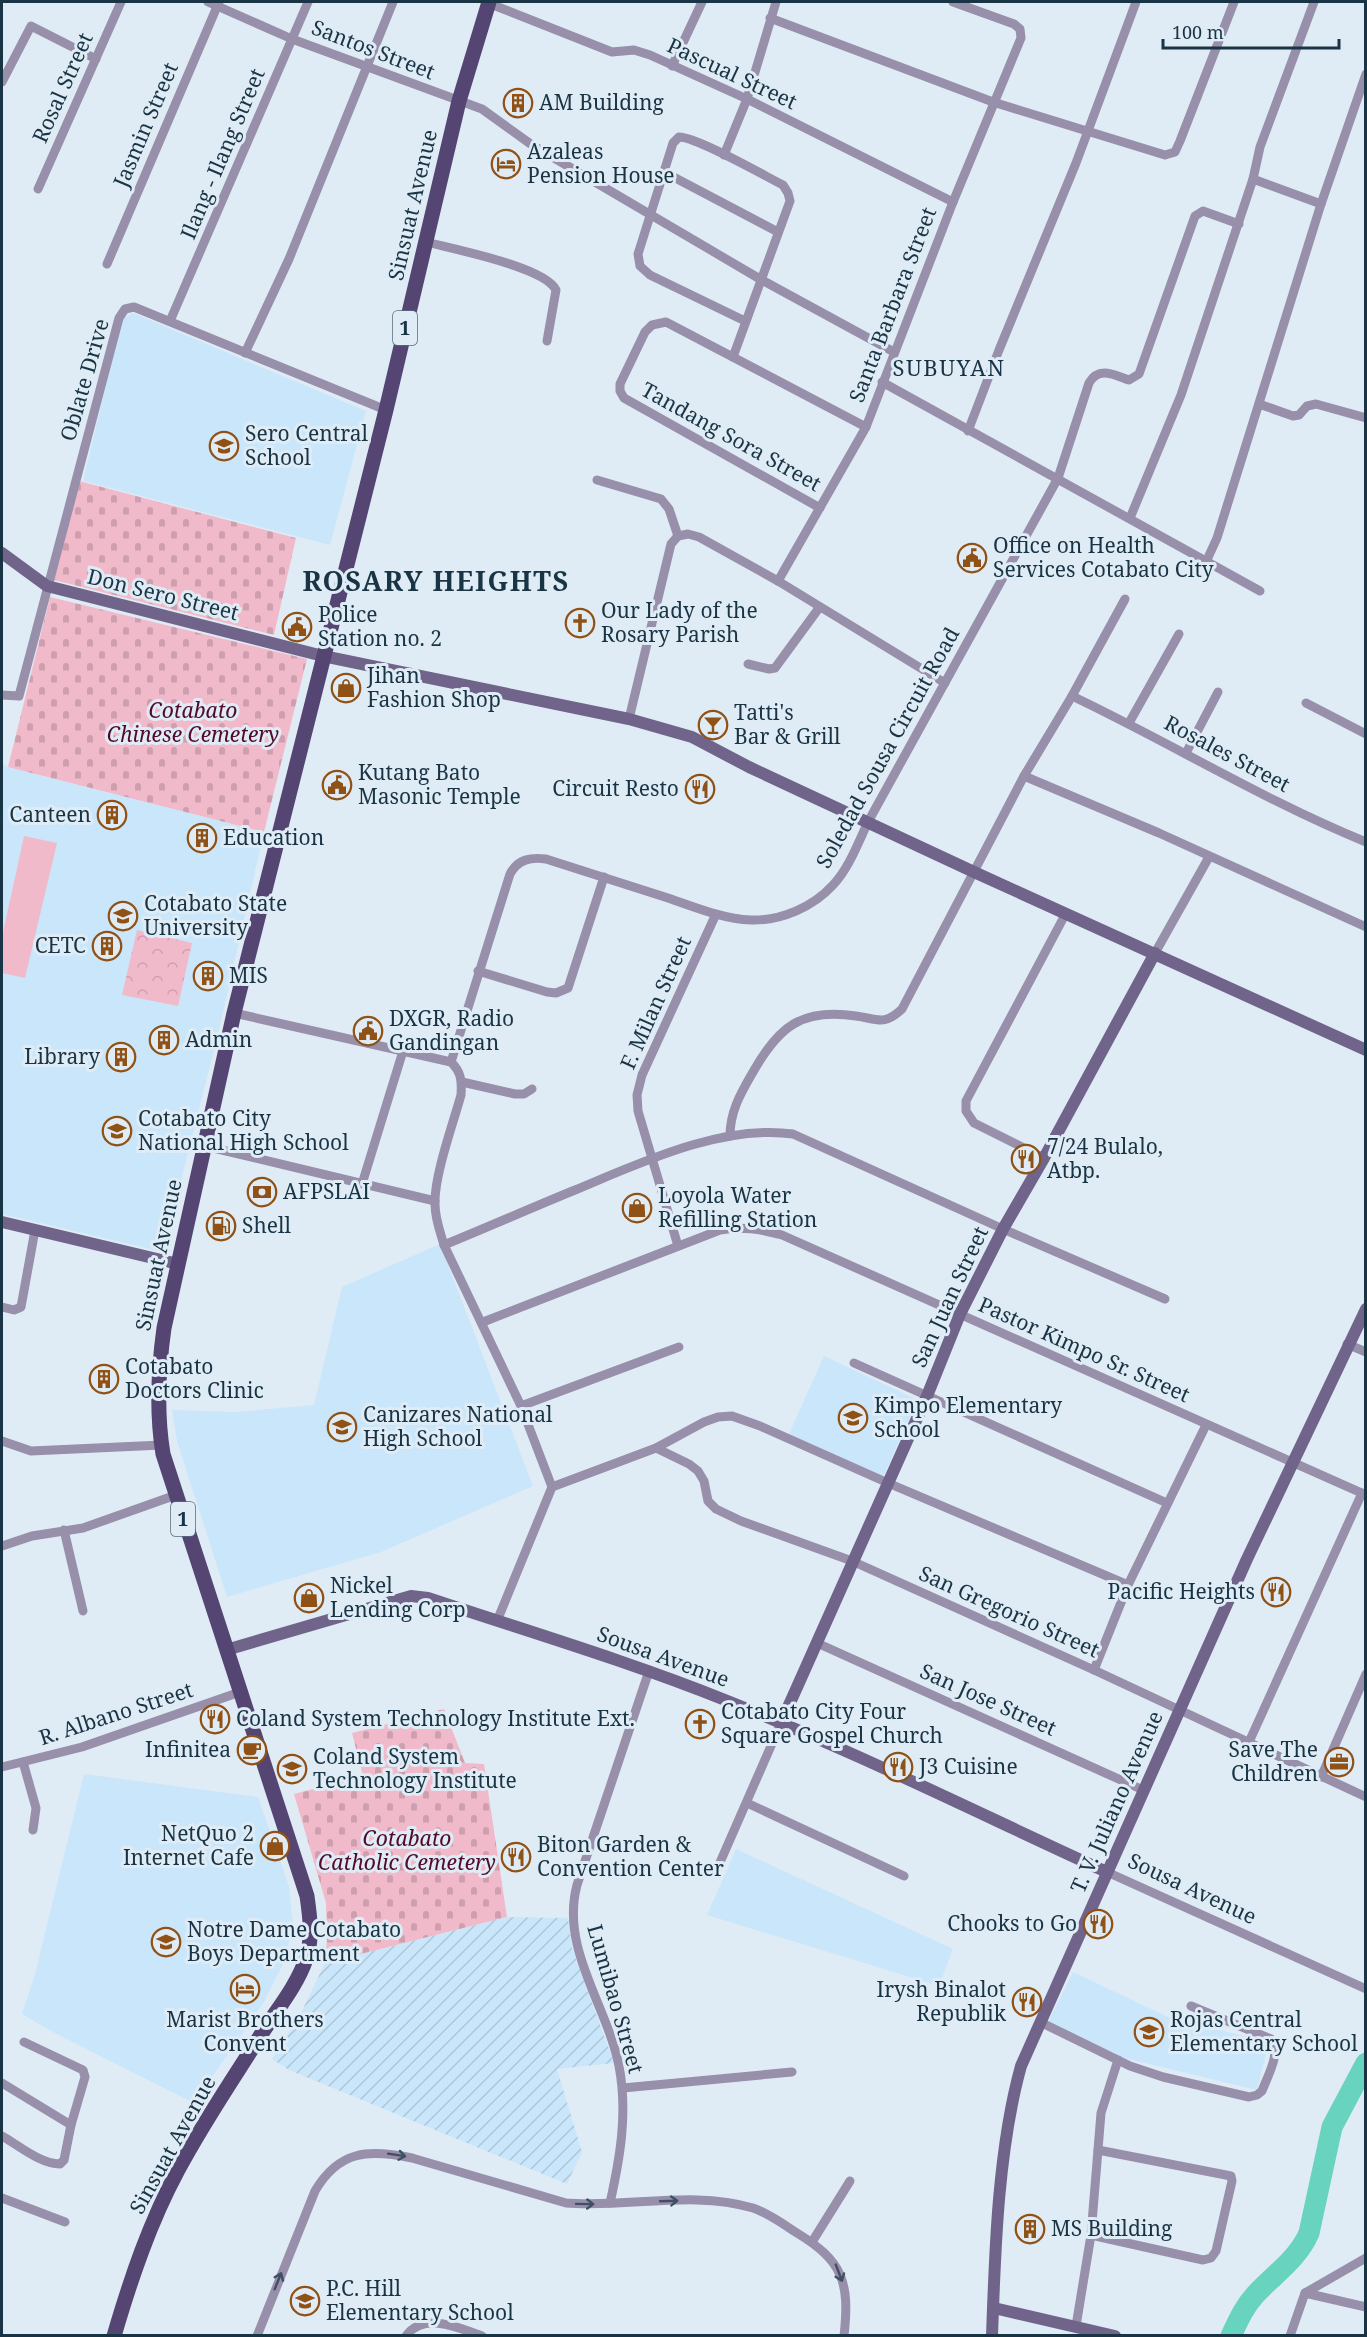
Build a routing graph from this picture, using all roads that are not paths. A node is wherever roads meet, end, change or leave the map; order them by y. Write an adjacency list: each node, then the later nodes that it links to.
1 (121, 2): 14 (street, Rosal Street)
2 (308, 2): 13 (street, Ilang - Ilang Street)
3 (393, 2): 15 (street)
4 (488, 2): 16 (street, Pascual Street); 20 (main road, Sinsuat Avenue / 1)
5 (702, 2): 16 (street)
6 (776, 2): 12 (street)
7 (953, 2): 21 (street, Santa Barbara Street)
8 (1136, 2): 22 (street)
9 (1234, 2): 22 (street)
10 (1314, 2): 25 (street)
11 (215, 3): 13 (street, Santos Street); 33 (street, Jasmin Street)
12 (770, 18): 19 (street); 21 (street)
13 (292, 39): 15 (street, Santos Street); 35 (street, Ilang - Ilang Street)
14 (96, 59): 18 (street); 26 (street, Rosal Street)
15 (366, 66): 20 (street, Santos Street); 39 (street)
16 (672, 66): 19 (street, Pascual Street)
17 (1365, 74): 28 (street)
18 (2, 82)
19 (747, 99): 23 (street); 27 (street, Pascual Street)
20 (459, 101): 29 (street, Santos Street); 32 (main road, Sinsuat Avenue / 1)
21 (993, 102): 22 (street); 27 (street, Santa Barbara Street)
22 (1088, 131): 46 (street)
23 (724, 155): 24 (street); 31 (street)
24 (664, 172): 29 (street); 31 (street)
25 (1253, 179): 28 (street); 30 (street)
26 (38, 189)
27 (952, 202): 38 (street, Santa Barbara Street)
28 (1321, 204): 42 (street)
29 (651, 215): 34 (street, Santos Street); 36 (street)
30 (1239, 224): 47 (street, Soledad Sousa Circuit Road); 50 (street)
31 (778, 232): 34 (street)
32 (426, 242): 37 (street); 43 (main road, Sinsuat Avenue / 1)
33 (107, 264)
34 (760, 279): 36 (street); 38 (street, Santos Street)
35 (170, 321): 39 (street, Oblate Drive); 55 (street, Oblate Drive)
36 (745, 321): 40 (street)
37 (547, 341)
38 (894, 352): 41 (street, Santa Barbara Street)
39 (245, 353): 43 (street, Oblate Drive)
40 (733, 357): 45 (street); 49 (street, Tandang Sora Street)
41 (882, 382): 45 (street, Santa Barbara Street); 46 (street)
42 (1259, 404): 44 (street); 53 (street)
43 (386, 410): 60 (main road, Sinsuat Avenue / 1)
44 (1365, 418)
45 (866, 427): 49 (street, Santa Barbara Street)
46 (968, 431): 47 (street)
47 (1058, 478): 50 (street); 62 (street, Soledad Sousa Circuit Road)
48 (597, 480): 51 (street)
49 (820, 508): 54 (street, Santa Barbara Street)
50 (1130, 518): 53 (street)
51 (678, 536): 54 (street); 67 (street)
52 (2, 553): 55 (main road, Don Sero Street)
53 (1206, 562): 56 (street)
54 (778, 581): 58 (street)
55 (48, 586): 60 (main road, Don Sero Street); 64 (street)
56 (1260, 591)
57 (1125, 599): 65 (street)
58 (819, 608): 61 (street); 62 (street)
59 (1179, 634): 68 (street)
60 (323, 656): 67 (main road, Don Sero Street); 82 (main road, Sinsuat Avenue / 1)
61 (748, 664)
62 (945, 683): 72 (street, Soledad Sousa Circuit Road)
63 (1218, 692): 70 (street)
64 (2, 695)
65 (1072, 696): 68 (street, Rosales Street); 71 (street)
66 (1306, 703): 69 (street)
67 (629, 719): 72 (main road, Don Sero Street)
68 (1129, 723): 70 (street, Rosales Street)
69 (1365, 734)
70 (1186, 753): 73 (street, Rosales Street)
71 (1024, 776): 74 (street); 75 (street)
72 (868, 822): 75 (main road, Don Sero Street); 78 (street, Soledad Sousa Circuit Road)
73 (1365, 841)
74 (1209, 857): 79 (street); 80 (street)
75 (974, 872): 77 (main road, Don Sero Street); 88 (street)
76 (604, 878): 78 (street, Soledad Sousa Circuit Road); 81 (street, Soledad Sousa Circuit Road); 81 (street)
77 (1066, 913): 80 (main road, Don Sero Street); 91 (street)
78 (716, 914): 90 (street, F. Milan Street)
79 (1365, 927)
80 (1155, 953): 83 (main road, Don Sero Street); 91 (main road, San Juan Street)
81 (478, 971): 85 (street, Soledad Sousa Circuit Road)
82 (234, 1013): 84 (street); 89 (main road, Sinsuat Avenue / 1)
83 (1365, 1050)
84 (403, 1051): 85 (street); 92 (street)
85 (451, 1062): 86 (street)
86 (462, 1082): 87 (street); 93 (street)
87 (532, 1089)
88 (730, 1136): 90 (street); 95 (street)
89 (205, 1146): 92 (street); 99 (main road, Sinsuat Avenue / 1)
90 (651, 1158): 97 (street); 98 (street, F. Milan Street)
91 (1044, 1158): 95 (main road, San Juan Street)
92 (363, 1184): 93 (street)
93 (435, 1201): 97 (street)
94 (2, 1222): 96 (main road)
95 (1003, 1229): 100 (street); 103 (main road, San Juan Street)
96 (35, 1230): 99 (main road); 101 (street)
97 (444, 1245): 104 (street)
98 (678, 1246): 103 (street, Pastor Kimpo Sr. Street); 104 (street, Pastor Kimpo Sr. Street)
99 (178, 1264): 113 (main road, Sinsuat Avenue / 1)
100 (1165, 1299)
101 (2, 1307)
102 (1365, 1309): 105 (main road, T. V. Juliano Avenue)
103 (960, 1314): 109 (main road, San Juan Street); 111 (street, Pastor Kimpo Sr. Street)
104 (483, 1322): 110 (street)
105 (1347, 1344): 107 (street); 115 (main road, T. V. Juliano Avenue)
106 (680, 1347): 110 (street)
107 (1365, 1352)
108 (854, 1363): 109 (street)
109 (927, 1396): 116 (main road, San Juan Street); 120 (street)
110 (521, 1406): 117 (street)
111 (1206, 1425): 115 (street, Pastor Kimpo Sr. Street); 120 (street)
112 (2, 1441): 113 (street)
113 (162, 1445): 119 (main road, Sinsuat Avenue / 1)
114 (656, 1448): 116 (street); 117 (street); 123 (street, San Gregorio Street)
115 (1292, 1463): 118 (street, Pastor Kimpo Sr. Street); 133 (main road, T. V. Juliano Avenue)
116 (888, 1483): 123 (main road, San Juan Street); 124 (street)
117 (552, 1486): 126 (street)
118 (1364, 1494): 135 (street)
119 (176, 1495): 121 (street); 128 (main road, Sinsuat Avenue / 1)
120 (1167, 1503): 124 (street)
121 (64, 1530): 122 (street); 125 (street)
122 (2, 1546)
123 (852, 1561): 127 (main road, San Juan Street); 129 (street, San Gregorio Street)
124 (1128, 1585): 129 (street)
125 (83, 1611)
126 (497, 1621): 128 (main road, Sousa Avenue); 130 (main road, Sousa Avenue)
127 (817, 1643): 134 (main road, San Juan Street); 139 (street, San Jose Street)
128 (226, 1650): 132 (main road, Sinsuat Avenue / 1)
129 (1094, 1670): 133 (street, San Gregorio Street)
130 (649, 1671): 134 (main road, Sousa Avenue); 153 (street, Lumibao Street)
131 (1365, 1674): 138 (street)
132 (240, 1692): 136 (street, R. Albano Street); 168 (main road, Sinsuat Avenue / 1)
133 (1180, 1709): 135 (street, San Gregorio Street); 139 (main road, T. V. Juliano Avenue)
134 (782, 1723): 141 (street, San Juan Street); 144 (main road, Sousa Avenue)
135 (1249, 1742): 138 (street, San Gregorio Street)
136 (22, 1762): 137 (street, R. Albano Street); 142 (street)
137 (2, 1767)
138 (1321, 1777): 140 (street, San Gregorio Street)
139 (1143, 1790): 144 (main road, T. V. Juliano Avenue)
140 (1365, 1797)
141 (747, 1803): 143 (street, San Juan Street); 145 (street)
142 (33, 1830)
143 (718, 1867)
144 (1107, 1872): 146 (street, Sousa Avenue); 148 (main road, T. V. Juliano Avenue)
145 (903, 1876)
146 (1365, 1989)
147 (1191, 2006): 150 (street)
148 (1040, 2022): 150 (street); 166 (main road, T. V. Juliano Avenue)
149 (24, 2042): 154 (street)
150 (1118, 2060): 156 (street)
151 (792, 2072): 153 (street)
152 (2, 2083): 154 (street)
153 (623, 2088): 159 (street, Lumibao Street)
154 (71, 2125): 155 (street)
155 (2, 2136)
156 (1098, 2150): 161 (street); 161 (street)
157 (850, 2181): 162 (street)
158 (2, 2199): 160 (street)
159 (610, 2204): 162 (street, one-way to 162); 169 (street, one-way to 159)
160 (65, 2222)
161 (1091, 2235): 167 (street)
162 (812, 2242): 172 (street, one-way to 172)
163 (1365, 2258): 164 (street)
164 (1305, 2293): 165 (street); 175 (street)
165 (1365, 2307)
166 (994, 2308): 167 (main road); 173 (main road, T. V. Juliano Avenue)
167 (1076, 2326): 174 (main road)
168 (114, 2336)
169 (257, 2336)
170 (406, 2336): 171 (street)
171 (482, 2336)
172 (844, 2336)
173 (992, 2336)
174 (1115, 2336)
175 (1290, 2336)

